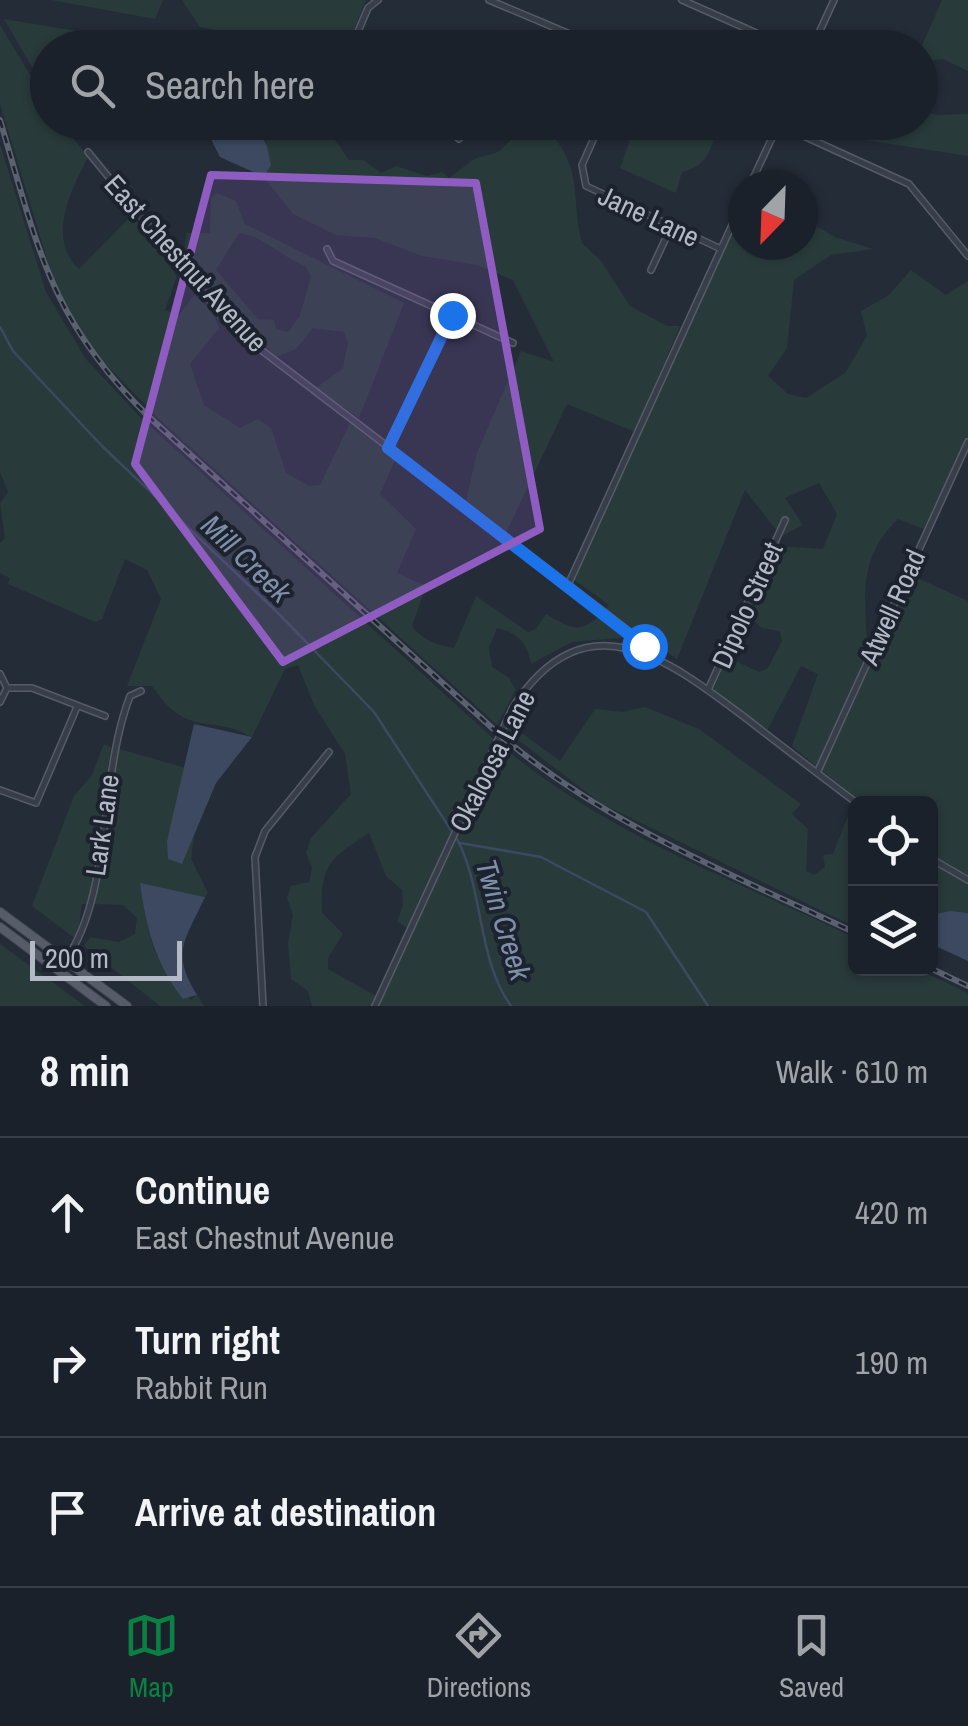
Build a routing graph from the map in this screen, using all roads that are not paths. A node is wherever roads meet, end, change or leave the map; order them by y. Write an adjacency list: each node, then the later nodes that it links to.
1 (378, 0): 5 (street)
2 (489, 0): 6 (street)
3 (682, 0): 7 (street)
4 (834, 0): 8 (street)
5 (358, 30)
6 (560, 30)
7 (750, 30)
8 (820, 30)
9 (593, 140): 14 (street, Jane Lane)
10 (770, 140): 13 (street)
11 (814, 140): 18 (street)
12 (88, 152): 23 (street, East Chestnut Avenue)
13 (757, 170)
14 (671, 226): 16 (street, Jane Lane); 19 (street)
15 (728, 234): 16 (street)
16 (721, 249): 25 (street)
17 (328, 250): 20 (street)
18 (968, 256)
19 (651, 270)
20 (452, 315): 21 (street); 23 (street)
21 (513, 343)
22 (968, 442): 35 (street, Atwell Road)
23 (388, 448): 25 (street, East Chestnut Avenue)
24 (785, 520): 29 (street, Dipolo Street)
25 (568, 585): 26 (street, East Chestnut Avenue)
26 (643, 651): 29 (street, East Chestnut Avenue); 46 (street, Okaloosa Lane)
27 (0, 674): 28 (street)
28 (7, 688): 31 (street); 32 (street)
29 (708, 690): 35 (street, East Chestnut Avenue)
30 (141, 691): 42 (street, Lark Lane)
31 (0, 702)
32 (77, 707): 33 (street); 36 (street)
33 (104, 716)
34 (329, 752): 45 (street)
35 (817, 773): 37 (street, East Chestnut Avenue)
36 (0, 790)
37 (848, 796)
38 (938, 863): 39 (street)
39 (968, 880)
40 (0, 912): 42 (main road)
41 (0, 928): 44 (main road)
42 (66, 961): 43 (main road)
43 (124, 1005)
44 (106, 1006)
45 (264, 1006)
46 (375, 1006)

